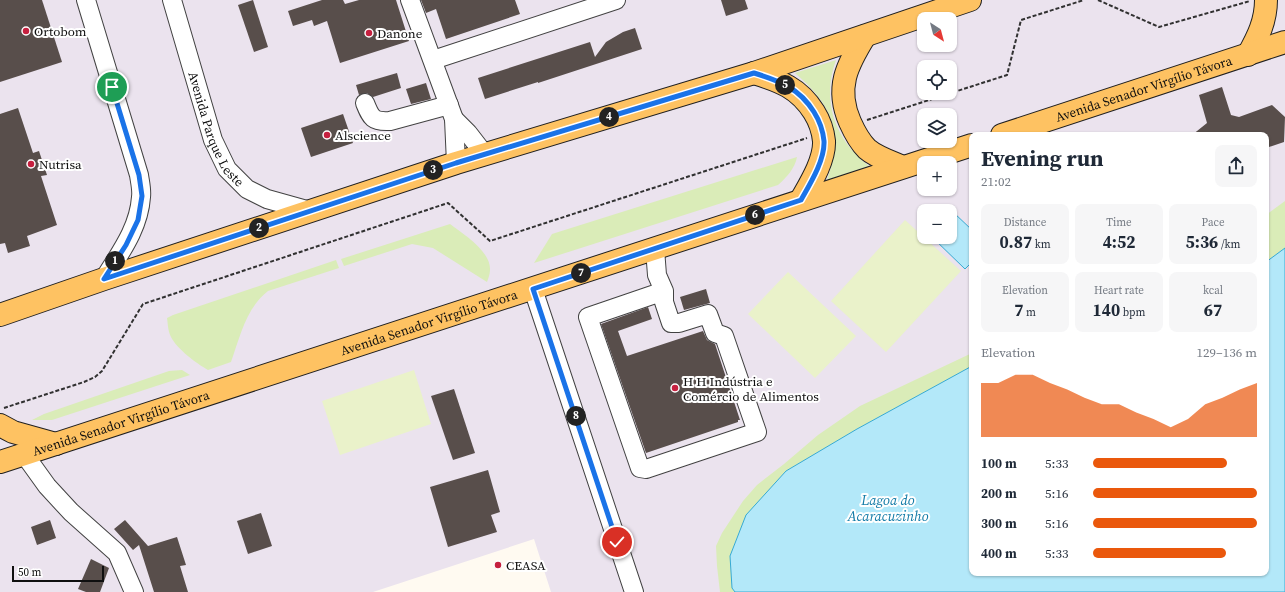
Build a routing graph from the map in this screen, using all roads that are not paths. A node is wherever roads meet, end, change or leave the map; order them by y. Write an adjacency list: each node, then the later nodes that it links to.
1 (86, 0): 22 (street)
2 (172, 0): 20 (street, Avenida Parque Leste)
3 (410, 0): 10 (street)
4 (616, 0): 10 (street)
5 (970, 0): 7 (main road)
6 (1266, 0): 9 (main road)
7 (865, 36): 11 (main road); 18 (main road)
8 (1285, 42): 9 (main road, Avenida Senador Virgílio Távora)
9 (1248, 55): 14 (main road, Avenida Senador Virgílio Távora)
10 (433, 60): 13 (street)
11 (754, 73): 16 (main road); 19 (main road)
12 (365, 103): 13 (street)
13 (452, 112): 16 (street); 17 (street)
14 (1011, 132)
15 (969, 146): 18 (main road, Avenida Senador Virgílio Távora)
16 (484, 155): 17 (main road)
17 (456, 163): 20 (main road)
18 (903, 167): 19 (main road, Avenida Senador Virgílio Távora)
19 (801, 200): 21 (main road, Avenida Senador Virgílio Távora)
20 (310, 211): 22 (main road)
21 (655, 249): 23 (main road, Avenida Senador Virgílio Távora); 24 (street)
22 (104, 279): 25 (main road)
23 (533, 289): 27 (main road, Avenida Senador Virgílio Távora); 31 (street)
24 (664, 291): 24 (street)
25 (0, 315)
26 (0, 425): 27 (main road)
27 (56, 444): 28 (main road, Avenida Senador Virgílio Távora)
28 (24, 454): 29 (main road, Avenida Senador Virgílio Távora); 30 (street)
29 (0, 462)
30 (134, 592)
31 (634, 592)

